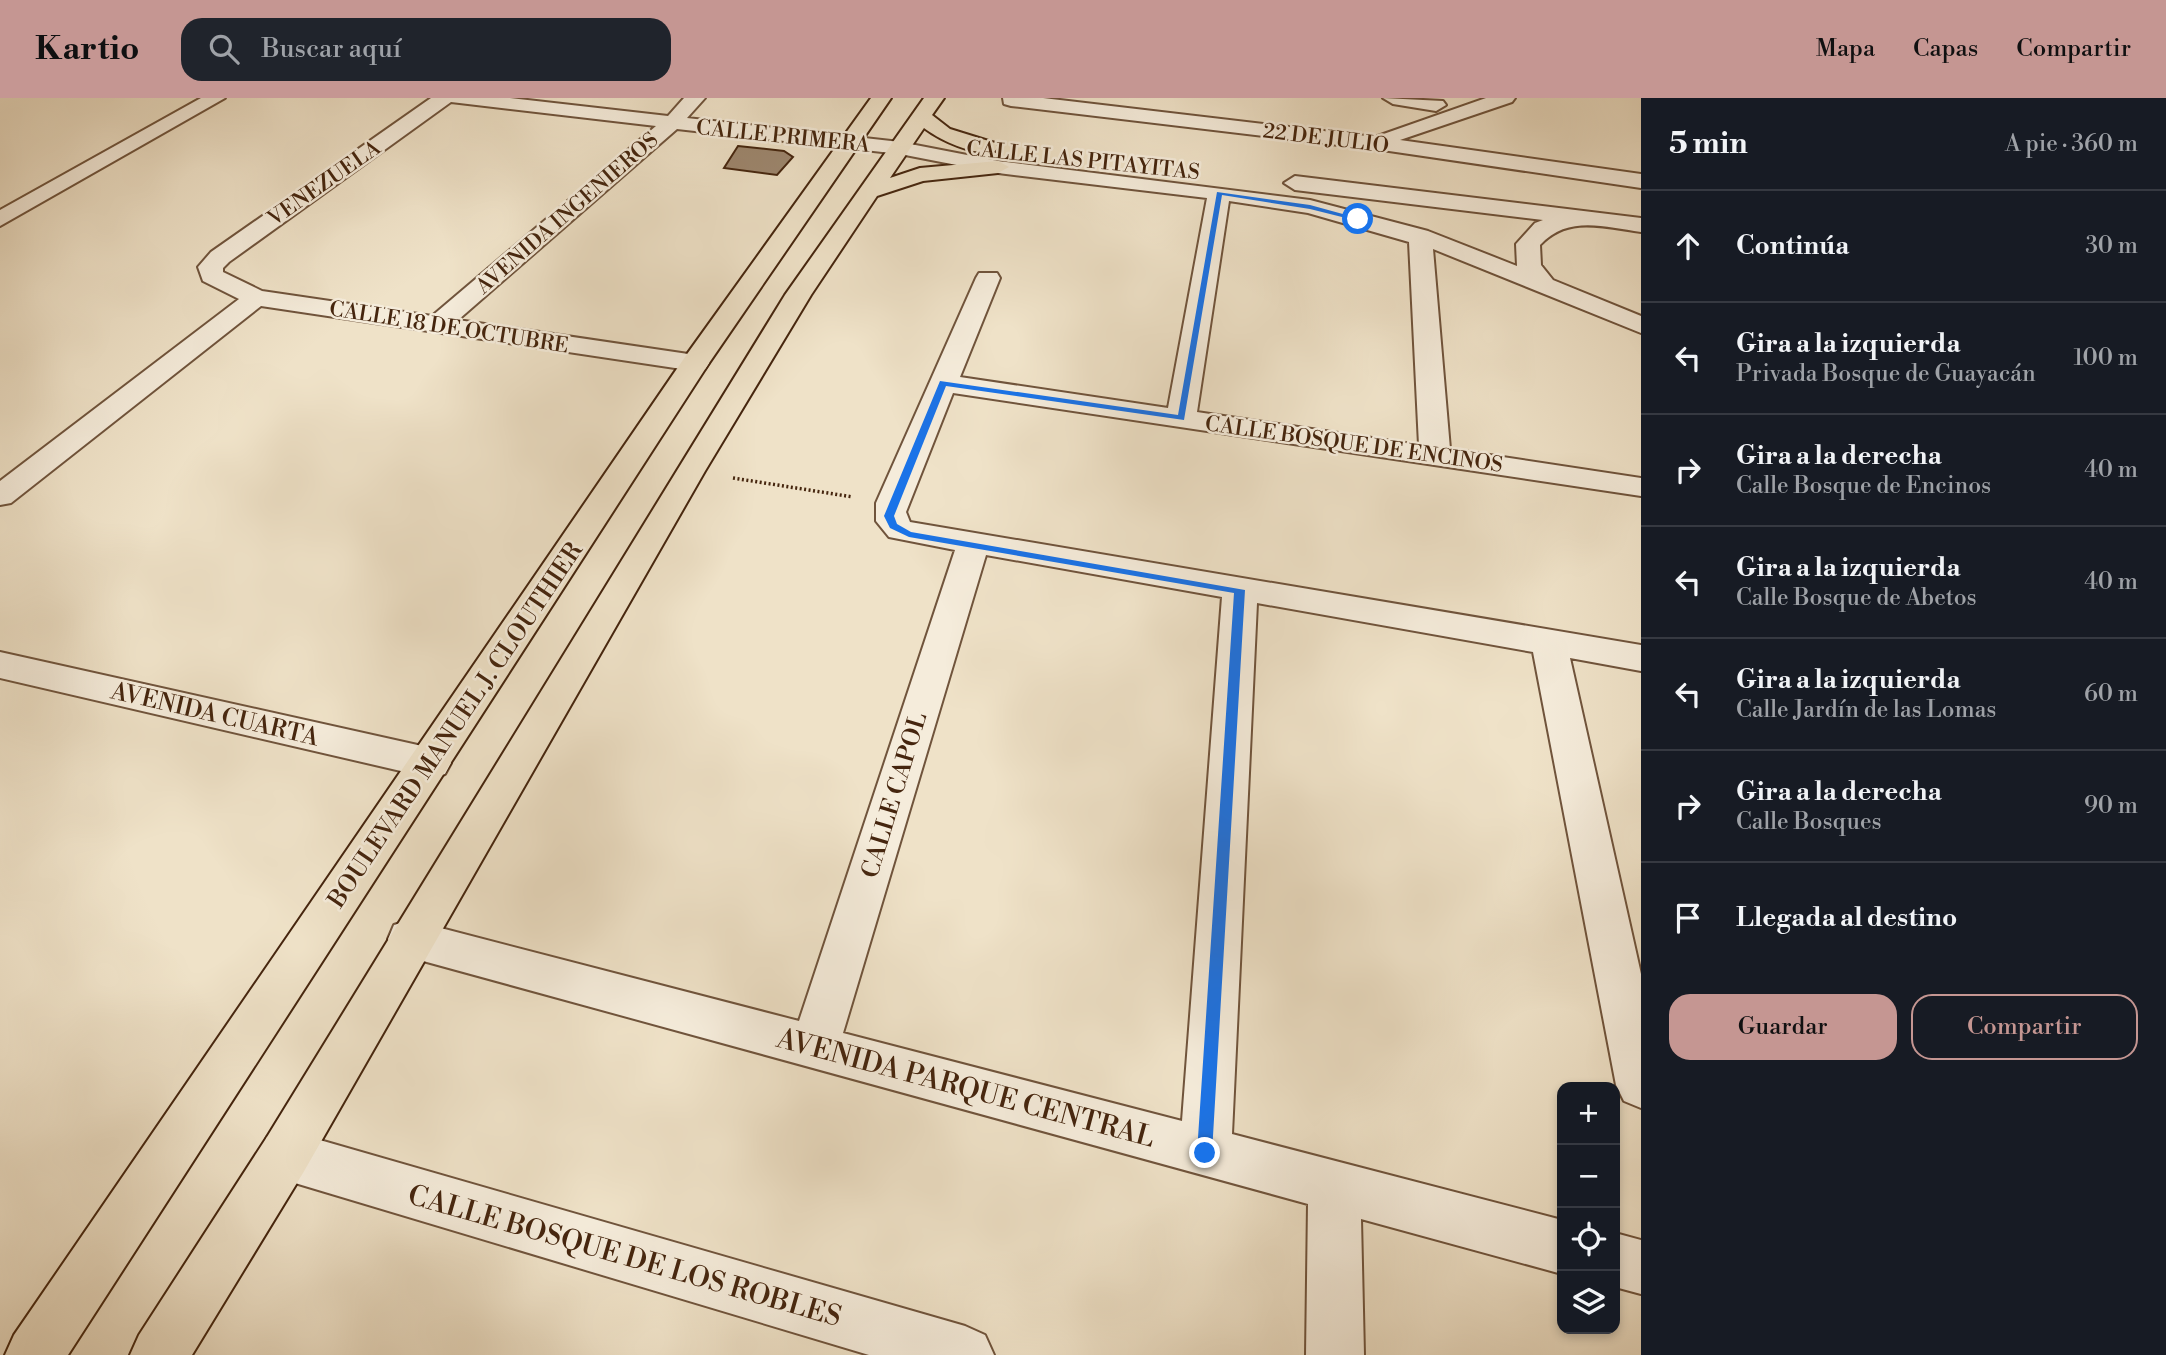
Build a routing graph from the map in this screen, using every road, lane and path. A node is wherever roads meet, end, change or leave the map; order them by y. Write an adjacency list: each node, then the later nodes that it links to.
1 (215, 98): 21 (street)
2 (444, 98): 26 (street, VENEZUELA)
3 (458, 98): 11 (street, CALLE PRIMERA)
4 (695, 98): 11 (street, AVENIDA INGENIEROS)
5 (881, 98): 12 (main road, BOULEVARD MANUEL J. CLOUTHIER)
6 (1393, 98): 10 (street)
7 (1505, 98): 10 (street)
8 (1011, 100): 13 (street, 22 DE JULIO)
9 (928, 107): 14 (main road); 15 (main road)
10 (1438, 107): 13 (street)
11 (671, 124): 12 (street, CALLE PRIMERA); 31 (street, AVENIDA INGENIEROS)
12 (853, 142): 14 (street, CALLE PRIMERA); 32 (main road, BOULEVARD MANUEL J. CLOUTHIER)
13 (1361, 143): 16 (street, 22 DE JULIO)
14 (900, 148): 15 (street, CALLE PRIMERA); 17 (main road)
15 (993, 157): 17 (main road); 18 (street); 19 (street, CALLE LAS PITAYITAS)
16 (1641, 181)
17 (872, 191): 36 (main road)
18 (1219, 193): 19 (street); 34 (street)
19 (1314, 197): 20 (street, CALLE LAS PITAYITAS); 25 (street)
20 (1574, 216): 23 (street, CALLE LAS PITAYITAS); 28 (street)
21 (0, 219)
22 (1641, 219): 23 (street)
23 (1608, 220): 24 (street, CALLE LAS PITAYITAS)
24 (1641, 225)
25 (1420, 236): 28 (street); 35 (street)
26 (210, 273): 29 (street, CALLE 18 DE OCTUBRE)
27 (988, 278): 33 (street)
28 (1543, 284): 30 (street)
29 (256, 298): 31 (street, CALLE 18 DE OCTUBRE); 38 (street)
30 (1641, 325)
31 (436, 326): 32 (street, CALLE 18 DE OCTUBRE)
32 (695, 363): 45 (main road, BOULEVARD MANUEL J. CLOUTHIER)
33 (943, 383): 34 (street, CALLE BOSQUE DE ENCINOS); 39 (street)
34 (1181, 419): 35 (street, CALLE BOSQUE DE ENCINOS)
35 (1435, 455): 37 (street, CALLE BOSQUE DE ENCINOS)
36 (690, 471): 39 (path); 46 (main road)
37 (1641, 487)
38 (0, 496)
39 (892, 503): 40 (street)
40 (973, 544): 41 (street); 47 (street, CALLE CAPOL)
41 (1240, 590): 42 (street); 49 (street)
42 (1549, 643): 43 (street); 48 (street)
43 (1641, 658)
44 (0, 665): 45 (street, AVENIDA CUARTA)
45 (431, 763): 56 (main road, BOULEVARD MANUEL J. CLOUTHIER)
46 (410, 939): 47 (street, AVENIDA PARQUE CENTRAL); 50 (main road)
47 (815, 1046): 49 (street, AVENIDA PARQUE CENTRAL)
48 (1641, 1085)
49 (1205, 1153): 51 (street, AVENIDA PARQUE CENTRAL)
50 (285, 1154): 55 (street, CALLE BOSQUE DE LOS ROBLES); 57 (main road)
51 (1334, 1187): 52 (street, AVENIDA PARQUE CENTRAL); 59 (street)
52 (1557, 1246)
53 (1620, 1261): 54 (street)
54 (1641, 1267)
55 (871, 1342): 58 (street, CALLE BOSQUE DE LOS ROBLES)
56 (34, 1355)
57 (159, 1355)
58 (965, 1355)
59 (1335, 1355)

